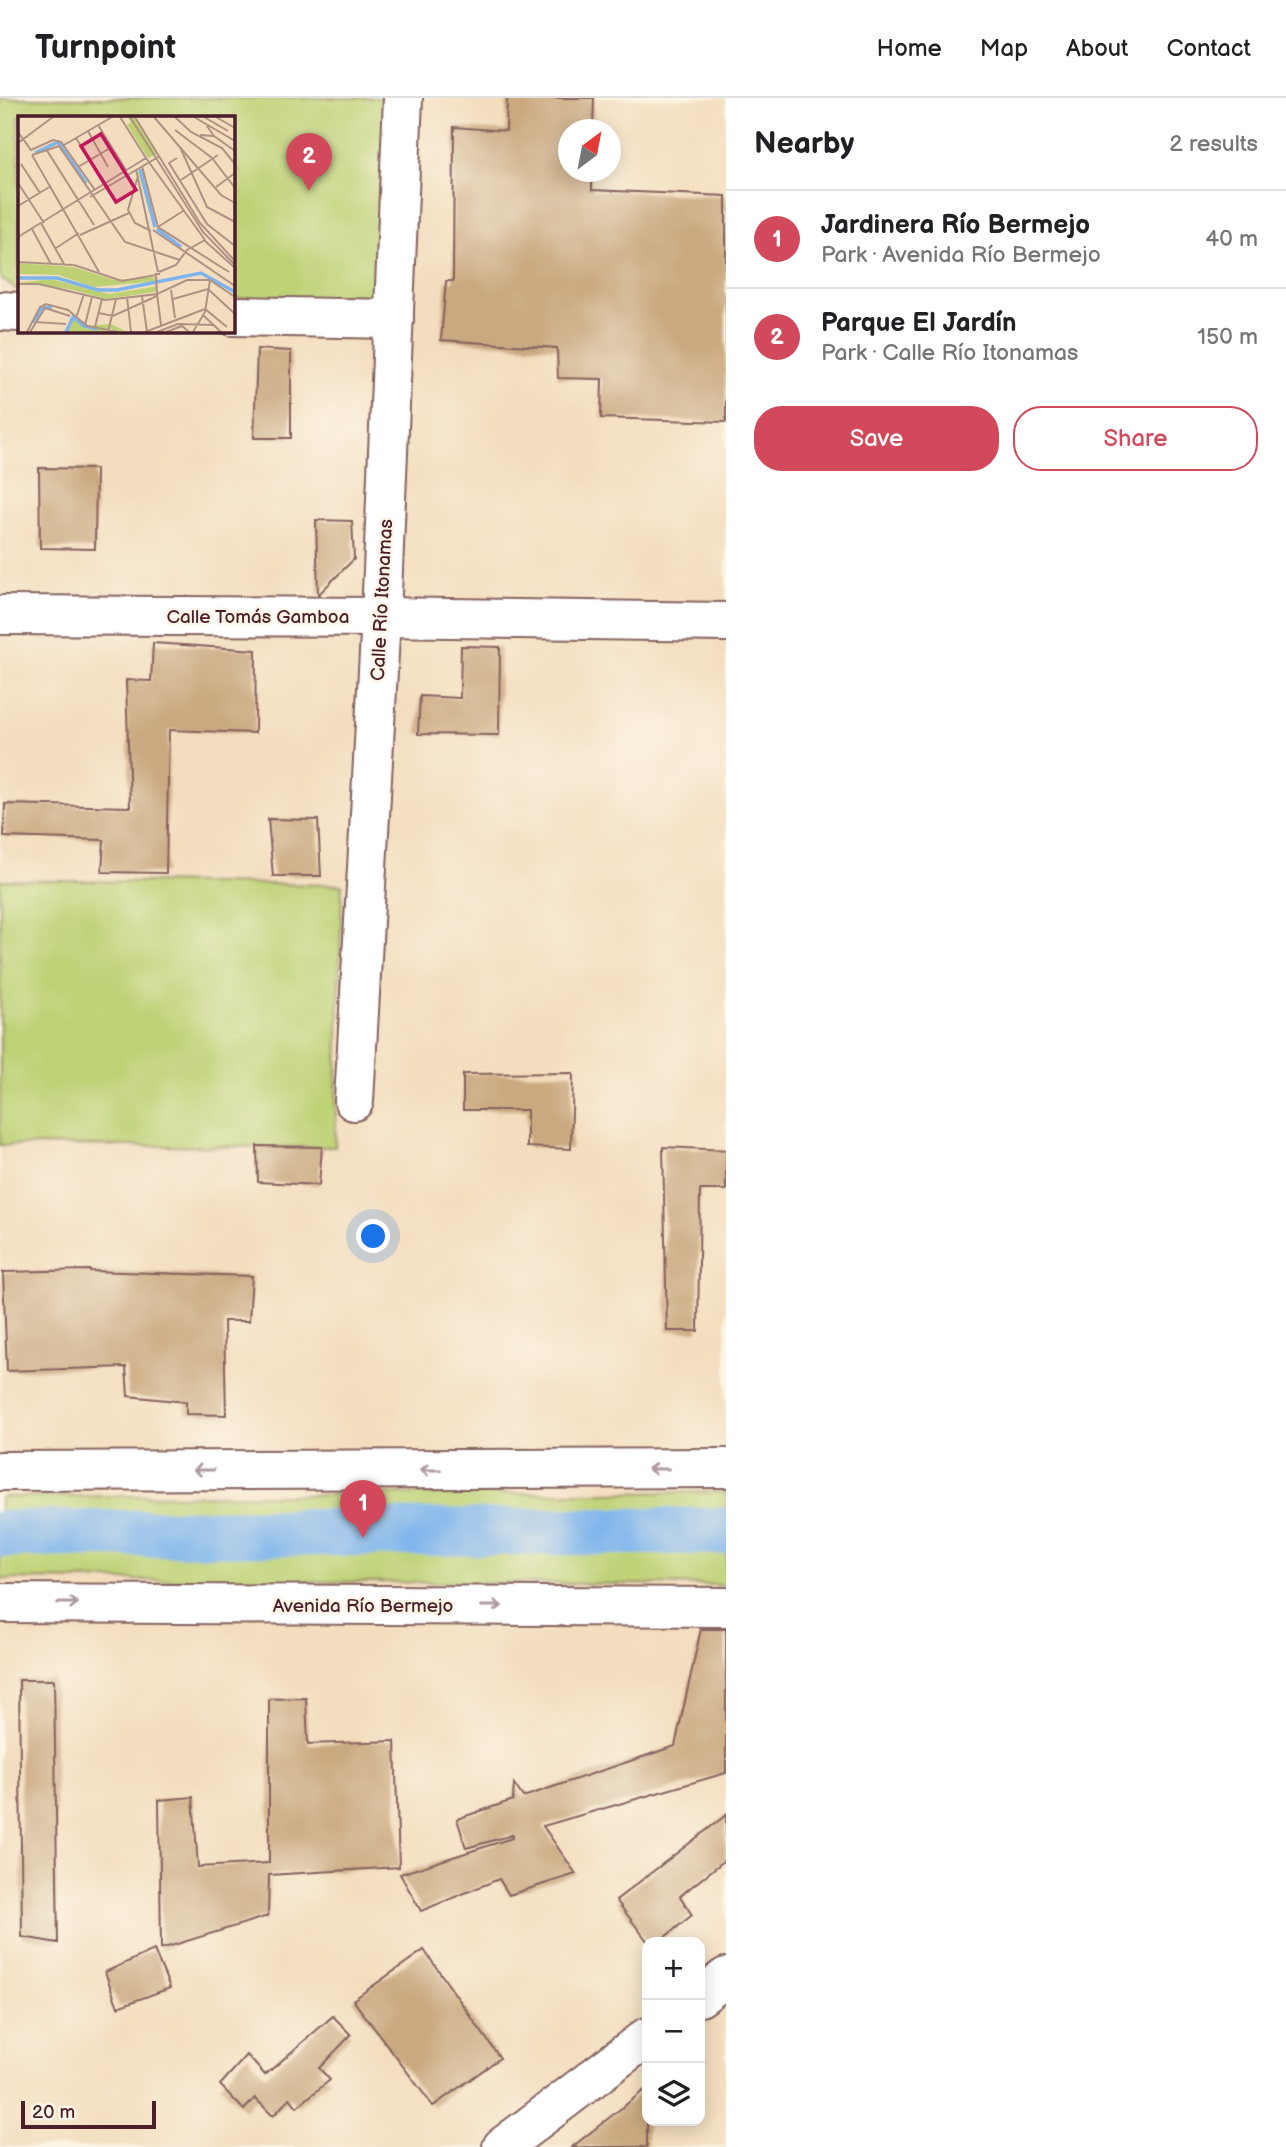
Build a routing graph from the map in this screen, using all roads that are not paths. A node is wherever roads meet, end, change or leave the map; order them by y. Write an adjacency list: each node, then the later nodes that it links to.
1 (403, 98): 5 (street, Calle Río Itonamas)
2 (0, 311): 3 (street)
3 (18, 312)
4 (234, 316): 5 (street)
5 (394, 319): 7 (street, Calle Río Itonamas)
6 (0, 615): 7 (street, Calle Tomás Gamboa)
7 (381, 617): 8 (street, Calle Tomás Gamboa); 9 (street, Calle Río Itonamas)
8 (726, 622)
9 (354, 1101)
10 (726, 1468): 11 (street, one-way to 11)
11 (0, 1471)
12 (0, 1603): 13 (street, Avenida Río Bermejo, one-way to 13)
13 (726, 1607)
14 (726, 1977): 15 (street)
15 (705, 1993)
16 (642, 2040): 17 (street)
17 (502, 2147)

